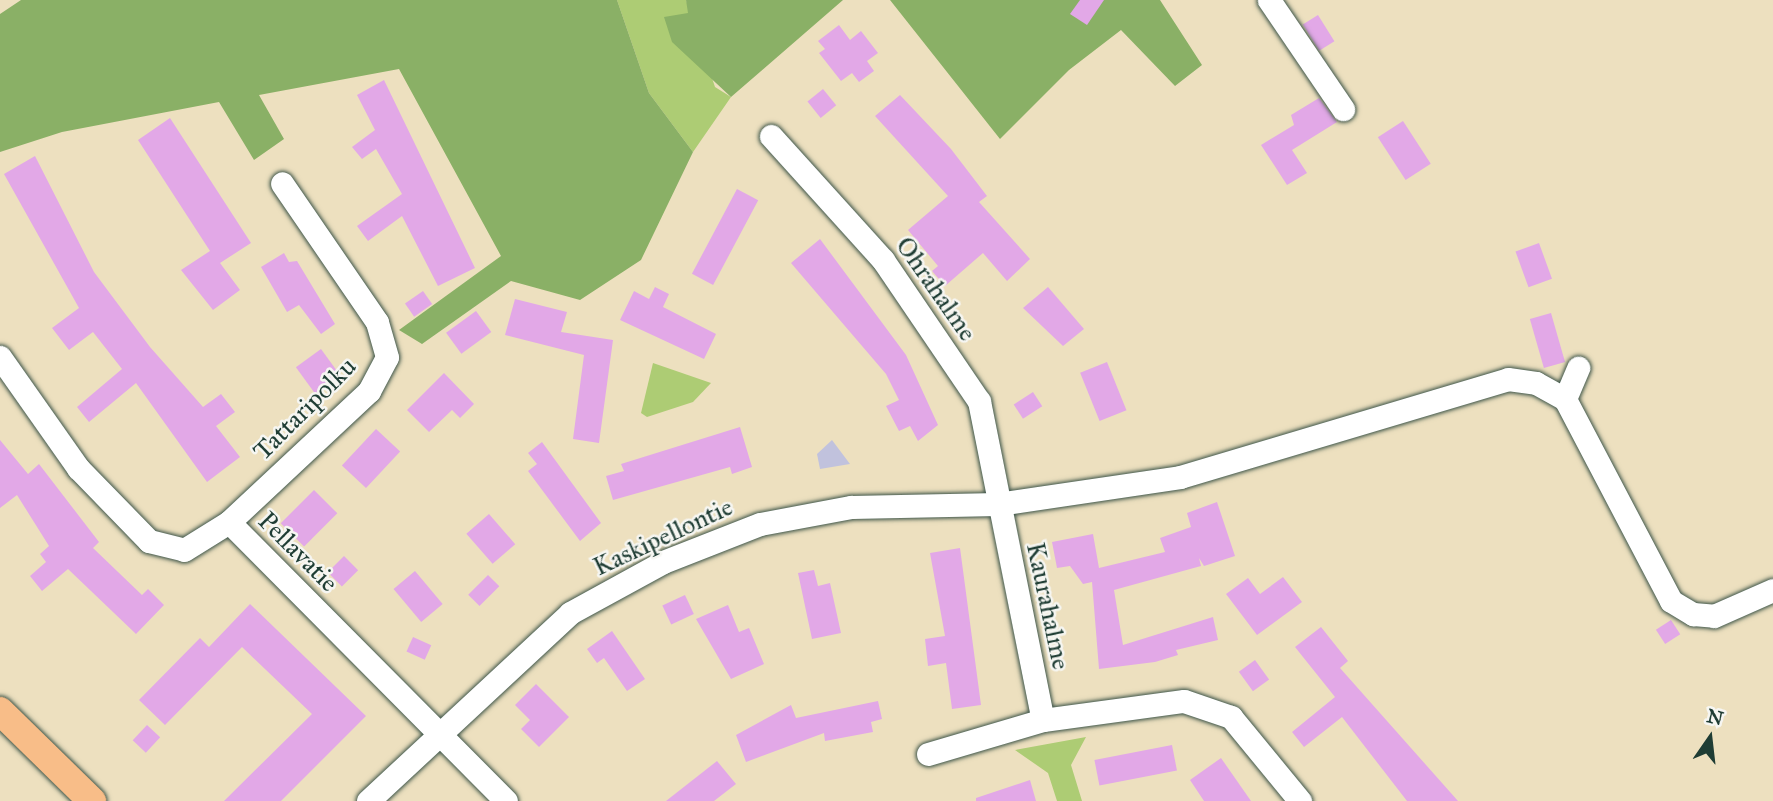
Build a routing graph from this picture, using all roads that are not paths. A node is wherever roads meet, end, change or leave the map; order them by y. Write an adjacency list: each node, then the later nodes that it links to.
1 (1269, 0): 2 (street)
2 (1343, 109)
3 (771, 136): 8 (street, Ohrahalme)
4 (282, 183): 9 (street, Tattaripolku)
5 (0, 357): 9 (street, Pellavatie)
6 (1578, 368): 7 (street)
7 (1565, 399): 8 (street, Kaskipellontie); 10 (street)
8 (998, 504): 12 (street, Kaurahalme); 13 (street, Kaskipellontie)
9 (229, 522): 13 (street, Pellavatie)
10 (1773, 590)
11 (0, 711): 15 (main road)
12 (1043, 720): 14 (street); 18 (street)
13 (441, 734): 16 (street, Kaskipellontie); 17 (street, Pellavatie)
14 (928, 754)
15 (92, 801)
16 (368, 801)
17 (506, 801)
18 (1300, 801)

